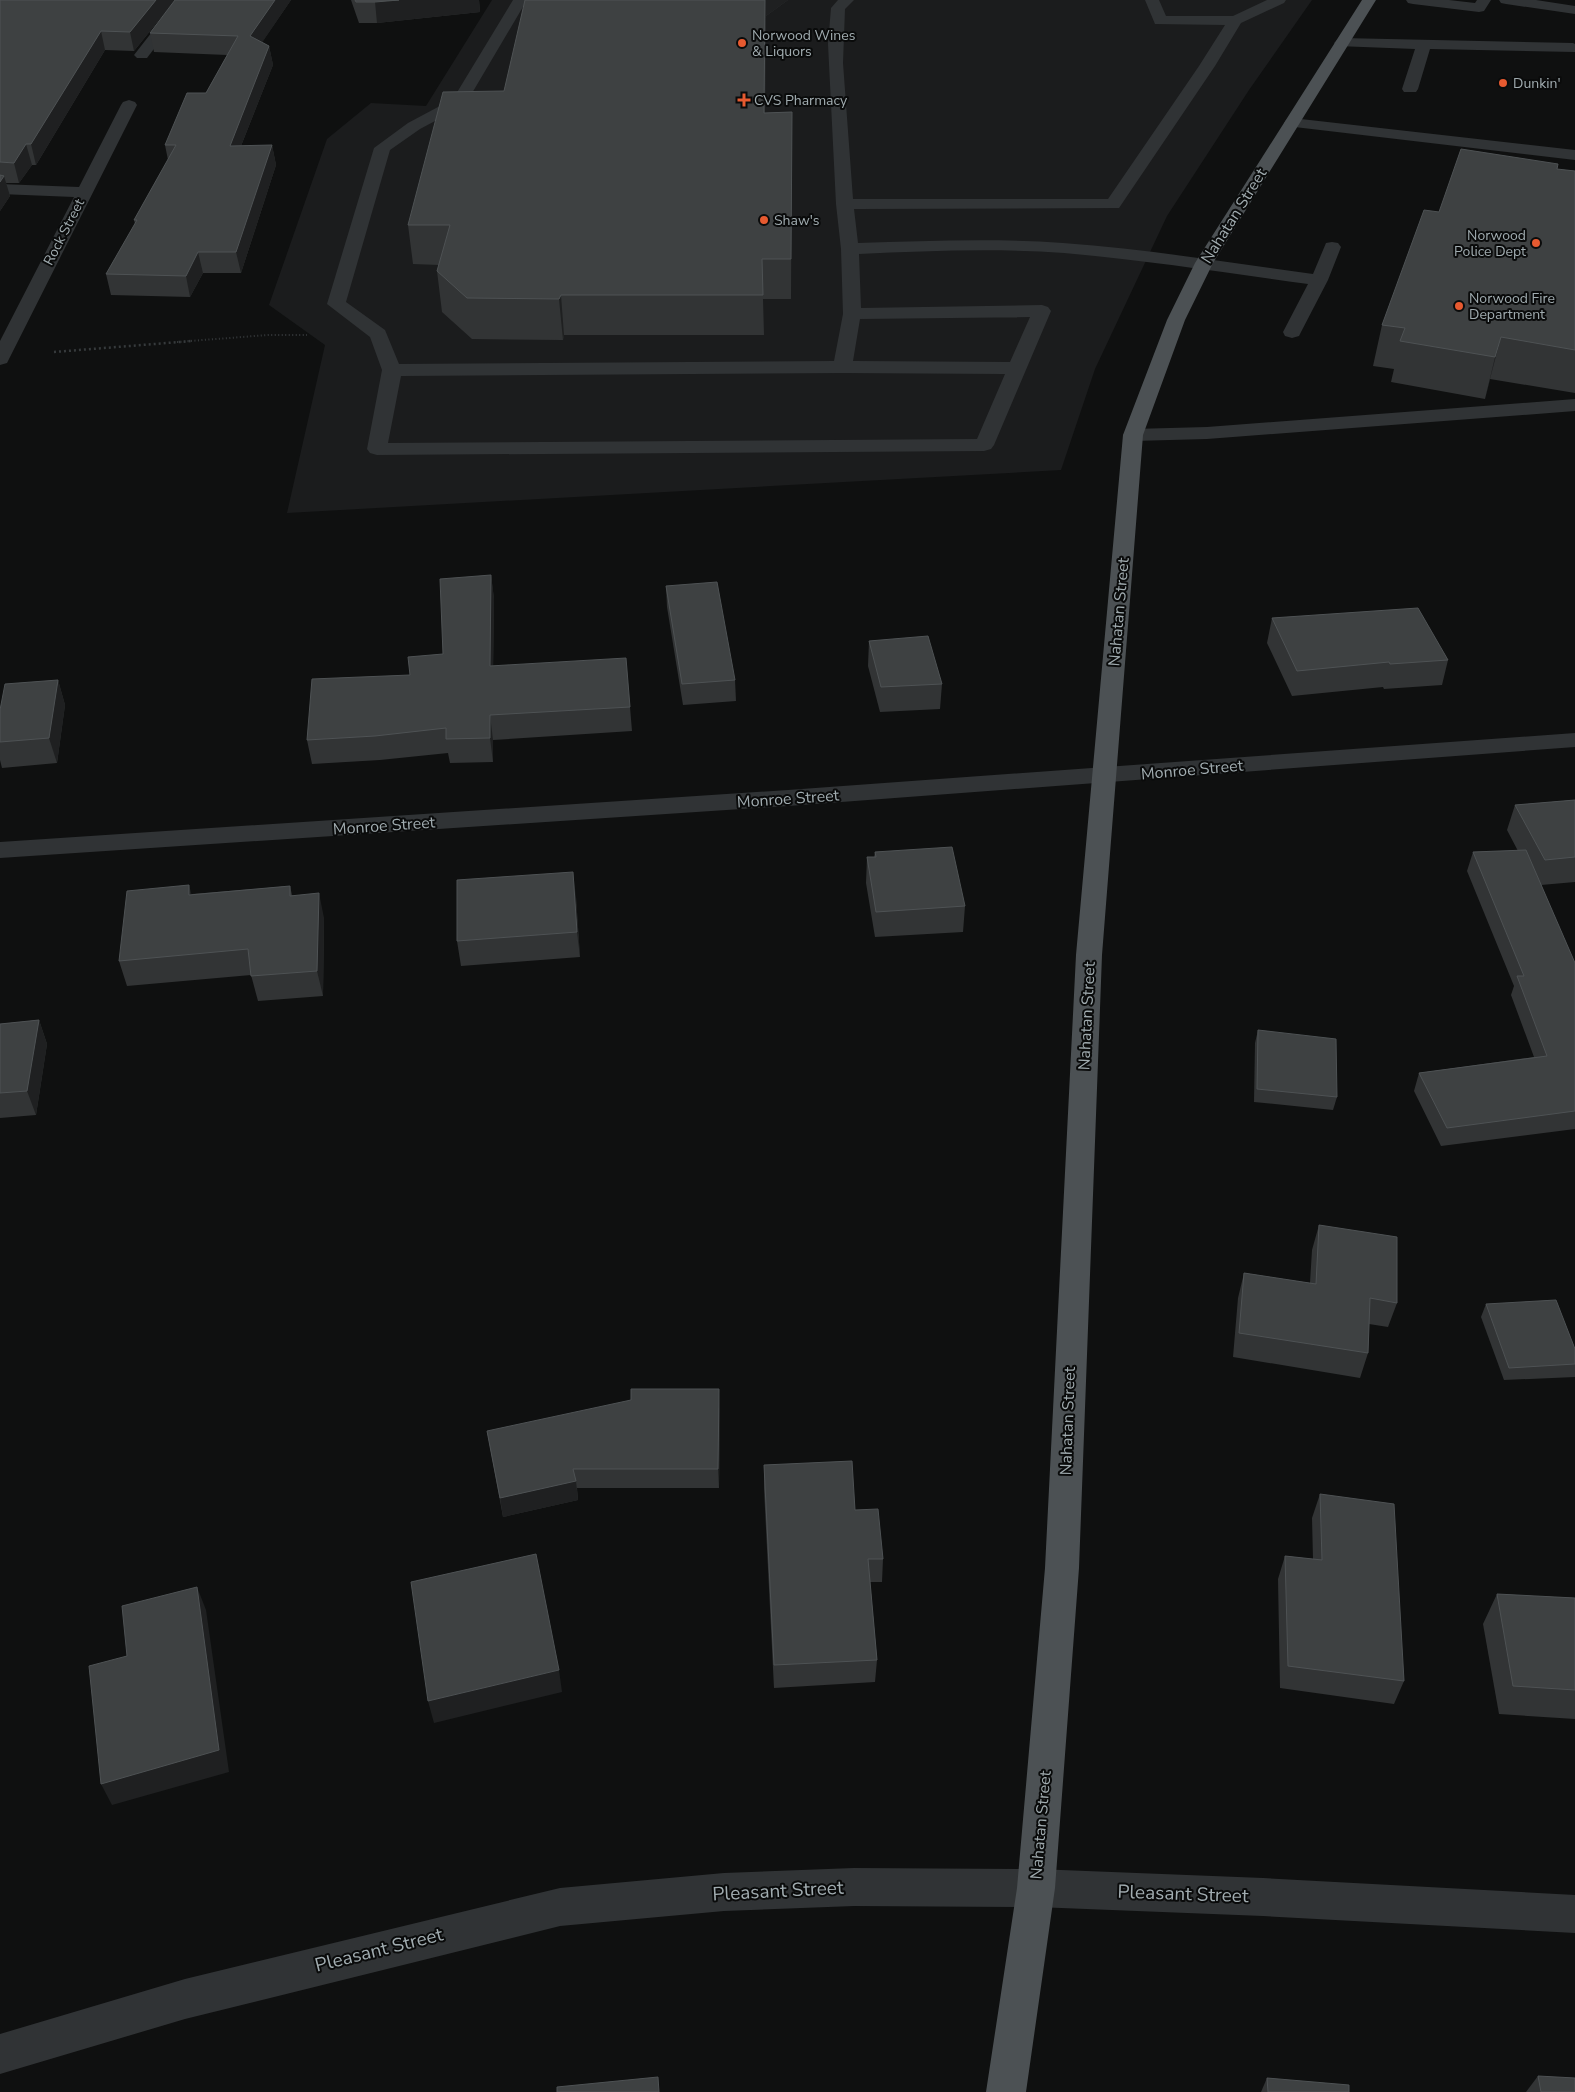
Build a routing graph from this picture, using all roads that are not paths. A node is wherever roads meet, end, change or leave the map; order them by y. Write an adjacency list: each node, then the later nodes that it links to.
1 (184, 0): 15 (street)
2 (520, 0): 32 (street)
3 (847, 0): 22 (street)
4 (1152, 0): 11 (street)
5 (1279, 0): 11 (street)
6 (1369, 0): 12 (main road, Nahatan Street)
7 (1413, 0): 8 (street)
8 (1484, 0)
9 (1506, 0): 10 (street)
10 (1575, 10)
11 (1235, 20): 22 (street)
12 (1342, 43): 13 (street); 18 (main road, Nahatan Street)
13 (1424, 44): 14 (street); 16 (street)
14 (1573, 48)
15 (142, 55)
16 (1410, 89)
17 (129, 105): 21 (street, Rock Street)
18 (1292, 123): 19 (street); 25 (main road, Nahatan Street)
19 (1575, 155)
20 (0, 189): 21 (street)
21 (84, 192): 29 (street, Rock Street)
22 (845, 204): 24 (street)
23 (1332, 247): 26 (street)
24 (850, 248): 25 (street); 27 (street)
25 (1204, 263): 26 (street); 34 (main road, Nahatan Street)
26 (1319, 280): 28 (street)
27 (852, 314): 30 (street); 31 (street)
28 (1292, 332)
29 (1, 357)
30 (843, 367): 31 (street); 32 (street)
31 (1017, 368): 32 (street)
32 (392, 370)
33 (1575, 406): 34 (street)
34 (1133, 434): 36 (main road, Nahatan Street)
35 (1575, 740): 36 (street, Monroe Street)
36 (1105, 777): 37 (street, Monroe Street); 38 (main road, Nahatan Street)
37 (0, 850)
38 (1036, 1888): 39 (street, Pleasant Street); 40 (street, Pleasant Street); 41 (main road, Nahatan Street)
39 (1575, 1914)
40 (0, 2054)
41 (1006, 2092)

